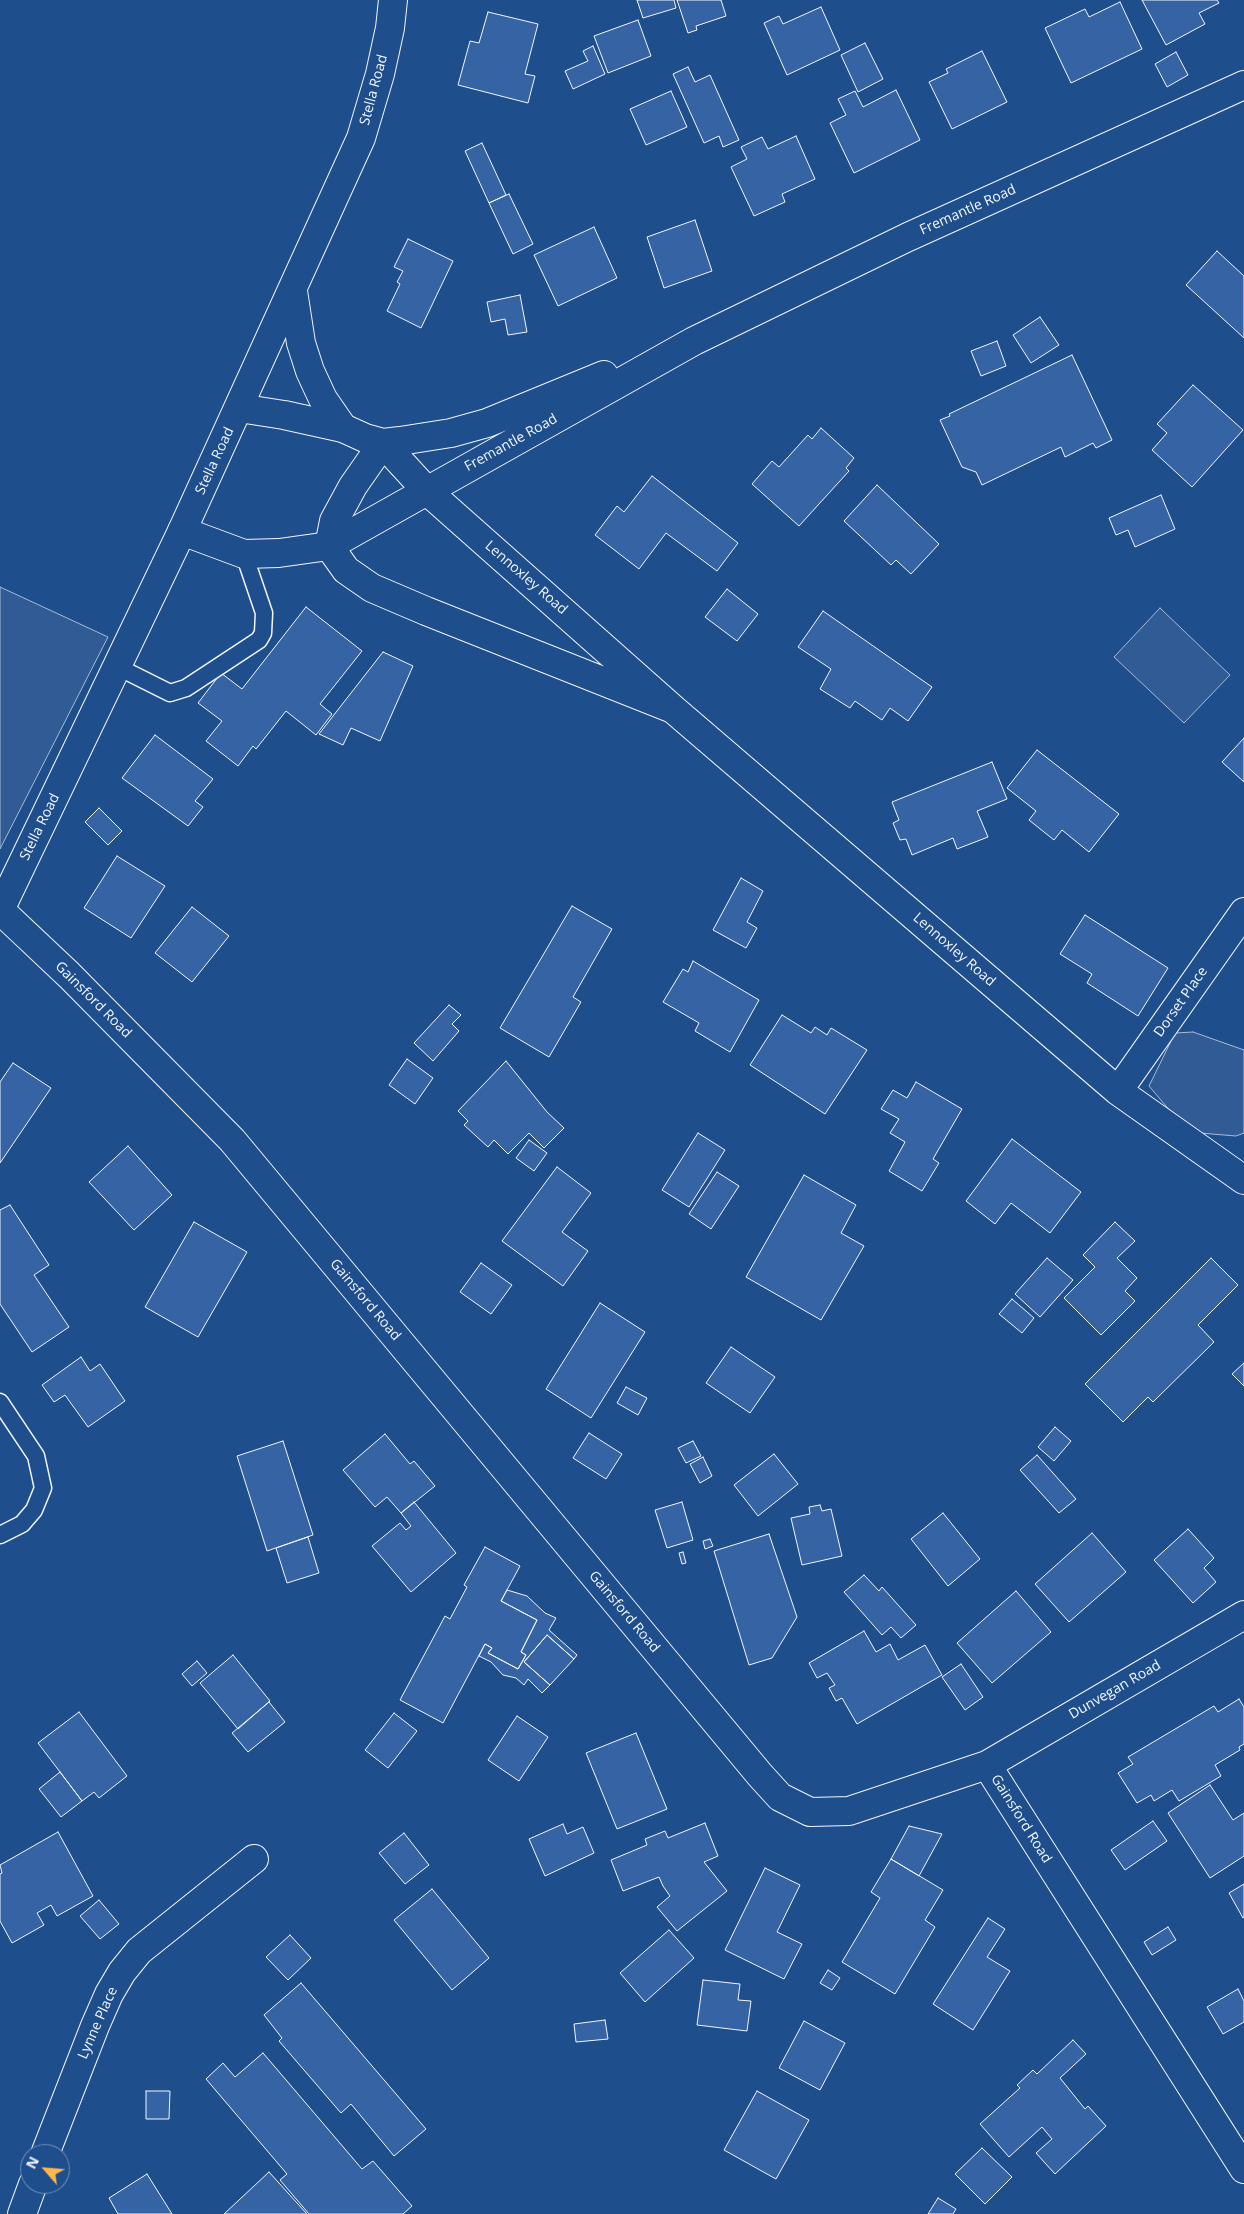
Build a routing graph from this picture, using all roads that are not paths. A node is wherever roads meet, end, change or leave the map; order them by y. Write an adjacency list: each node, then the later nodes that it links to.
1 (393, 0): 3 (street, Stella Road)
2 (1244, 85): 4 (street, Fremantle Road)
3 (293, 291): 5 (street, Stella Road); 6 (street)
4 (694, 342): 7 (street, Fremantle Road); 8 (street, Fremantle Road)
5 (239, 408): 6 (street); 9 (street, Stella Road)
6 (343, 428): 7 (street)
7 (383, 442): 8 (street, Lennoxley Road); 10 (street)
8 (426, 490): 10 (street, Fremantle Road); 13 (street, Lennoxley Road)
9 (182, 531): 11 (street); 12 (street, Stella Road)
10 (329, 546): 11 (street); 13 (street, Lennoxley Road)
11 (244, 554): 12 (lane)
12 (118, 667): 14 (street, Stella Road)
13 (674, 709): 16 (street, Lennoxley Road)
14 (0, 910): 21 (street, Gainsford Road)
15 (1244, 912): 16 (street, Dorset Place)
16 (1118, 1091): 17 (street, Lennoxley Road)
17 (1244, 1180)
18 (0, 1402): 19 (lane)
19 (0, 1535)
20 (1244, 1615): 21 (street, Dunvegan Road)
21 (987, 1765): 24 (street, Gainsford Road)
22 (254, 1859): 23 (street, Lynne Place)
23 (49, 2144)
24 (1244, 2169)
25 (30, 2194): 26 (street)
26 (22, 2214)

